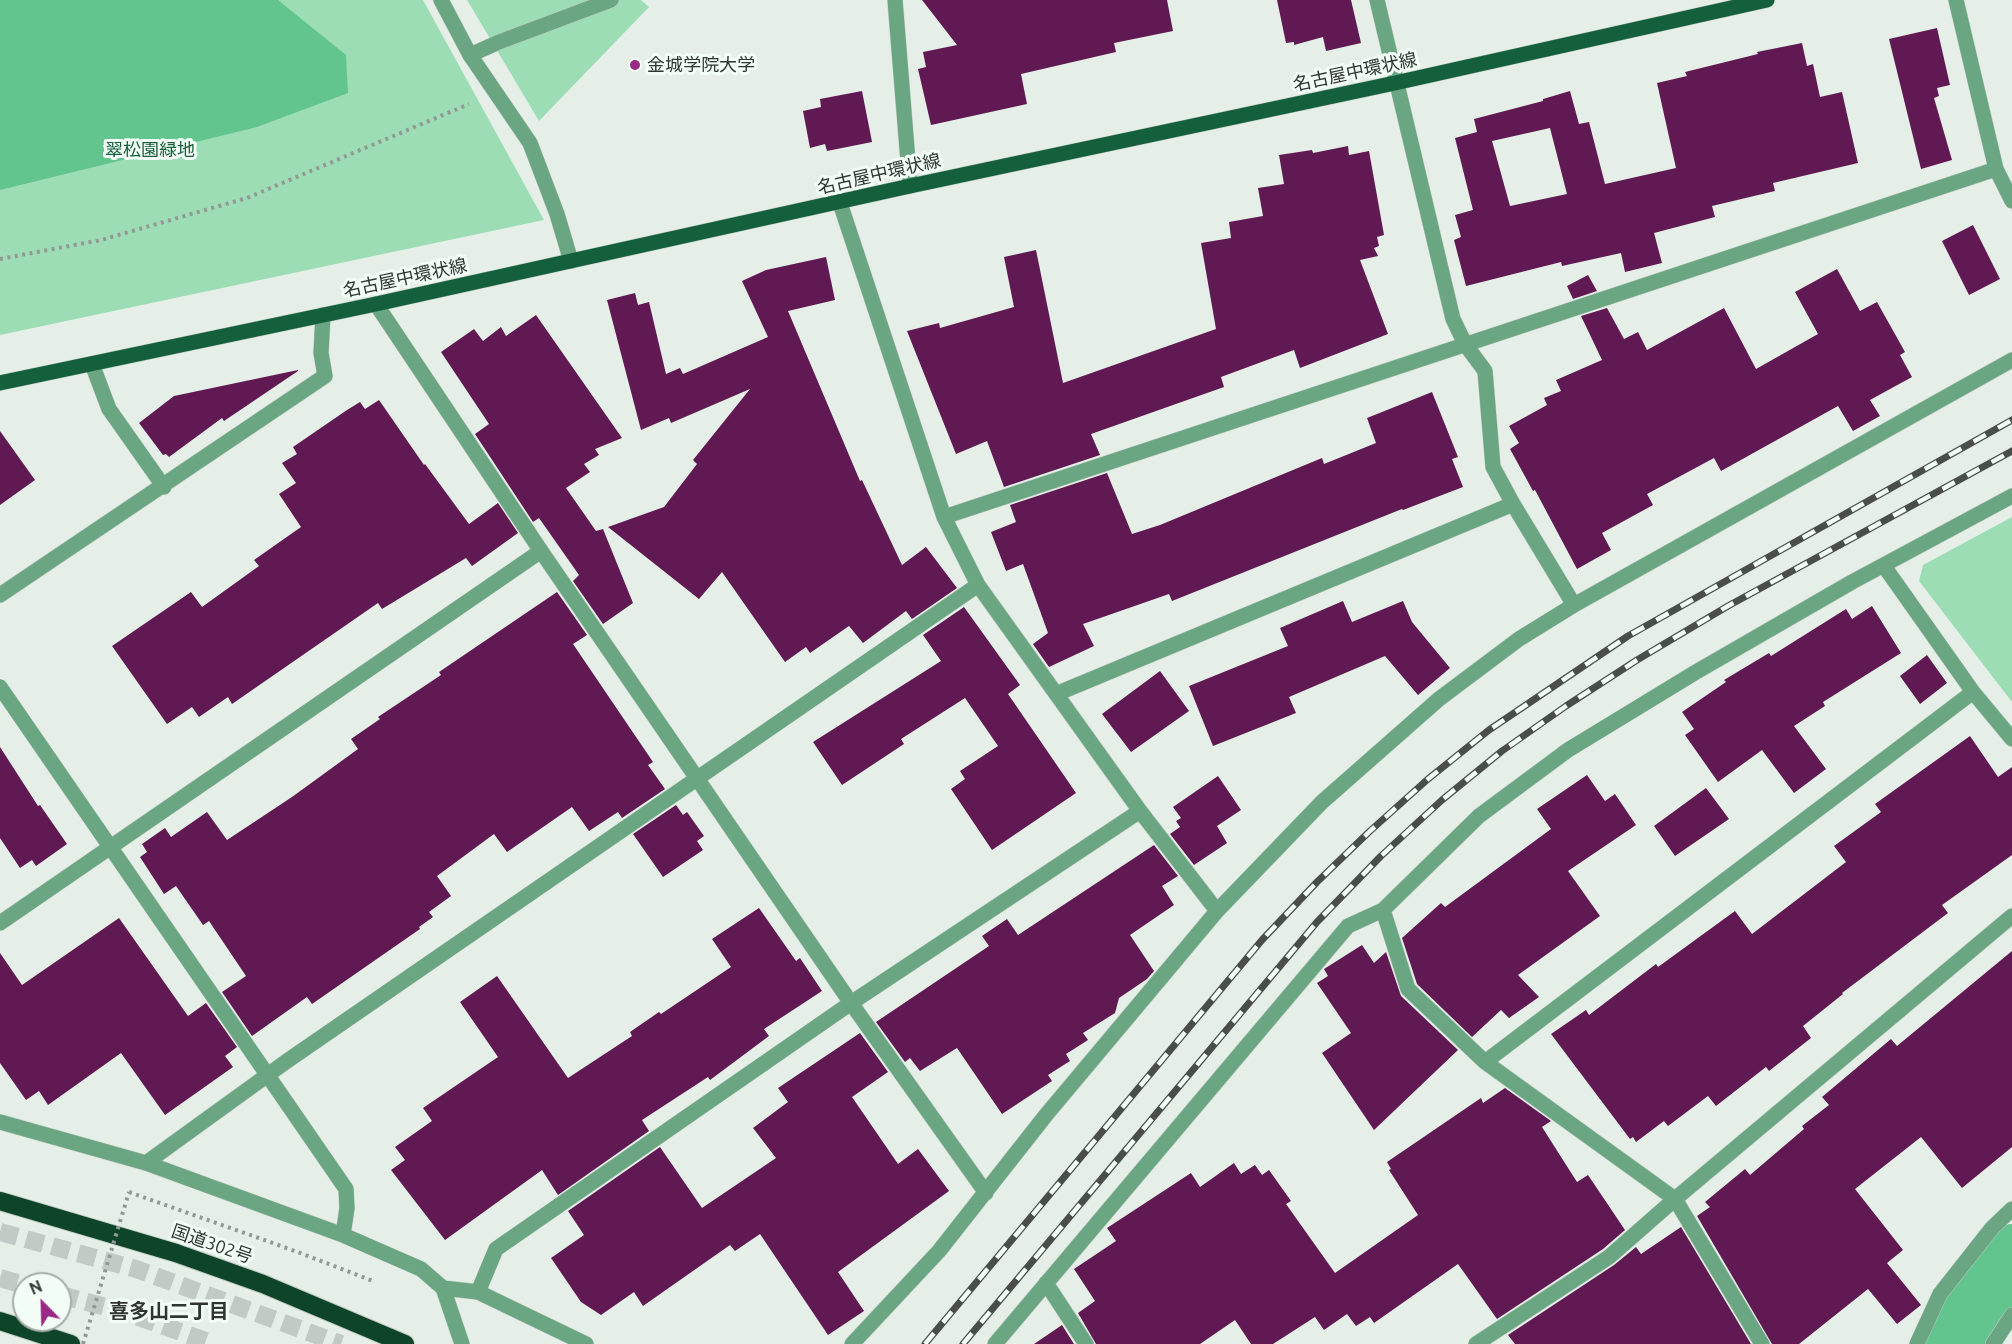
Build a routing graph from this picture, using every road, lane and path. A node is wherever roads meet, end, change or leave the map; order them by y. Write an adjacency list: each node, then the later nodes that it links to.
1 (441, 0): 7 (street)
2 (611, 0): 7 (street)
3 (895, 0): 11 (street)
4 (1377, 0): 8 (street)
5 (1767, 0): 8 (main road, 名古屋中環状線)
6 (1956, 0): 10 (street)
7 (470, 56): 15 (street)
8 (1395, 83): 11 (main road, 名古屋中環状線); 18 (street)
9 (469, 104): 14 (path)
10 (1996, 169): 12 (street); 18 (street)
11 (910, 186): 13 (main road, 名古屋中環状線)
12 (2012, 201)
13 (840, 203): 15 (main road, 名古屋中環状線); 25 (street)
14 (0, 260)
15 (571, 261): 16 (main road, 名古屋中環状線)
16 (376, 304): 17 (main road, 名古屋中環状線); 26 (street)
17 (323, 315): 20 (main road, 名古屋中環状線); 22 (street)
18 (1465, 344): 24 (street); 25 (street)
19 (2012, 360): 30 (street)
20 (92, 364): 21 (main road, 名古屋中環状線); 22 (street)
21 (0, 383)
22 (164, 487): 29 (street)
23 (2012, 496): 27 (street)
24 (1513, 504): 30 (street); 33 (street)
25 (944, 517): 28 (street)
26 (541, 551): 35 (street); 37 (street)
27 (1884, 566): 32 (street); 38 (street)
28 (978, 585): 33 (street); 35 (street)
29 (0, 595)
30 (1574, 605): 39 (street)
31 (0, 687): 37 (street)
32 (1973, 692): 34 (street); 43 (street)
33 (1056, 694): 36 (street)
34 (2012, 739)
35 (697, 778): 42 (street); 44 (street)
36 (1140, 812): 39 (street); 42 (street)
37 (110, 847): 41 (street); 44 (street)
38 (1383, 910): 43 (street); 53 (street)
39 (1217, 911): 47 (street)
40 (2012, 916): 48 (street)
41 (0, 922)
42 (851, 1003): 47 (street); 55 (street)
43 (1485, 1062): 48 (street)
44 (268, 1075): 46 (street); 51 (street)
45 (0, 1122): 46 (street)
46 (146, 1162): 51 (street)
47 (986, 1193): 63 (street)
48 (1675, 1199): 66 (street); 67 (street)
49 (0, 1201): 60 (highway, 国道302号)
50 (2012, 1209): 68 (street)
51 (343, 1235): 54 (street)
52 (376, 1282): 59 (path, bridge)
53 (1046, 1283): 64 (street); 65 (street)
54 (443, 1288): 55 (street); 61 (street)
55 (478, 1292): 62 (street)
56 (2012, 1314): 69 (street)
57 (0, 1322): 58 (highway)
58 (71, 1344)
59 (83, 1344)
60 (405, 1344)
61 (462, 1344)
62 (586, 1344)
63 (852, 1344)
64 (995, 1344)
65 (1086, 1344)
66 (1476, 1344)
67 (1762, 1344)
68 (1917, 1344)
69 (1993, 1344)

